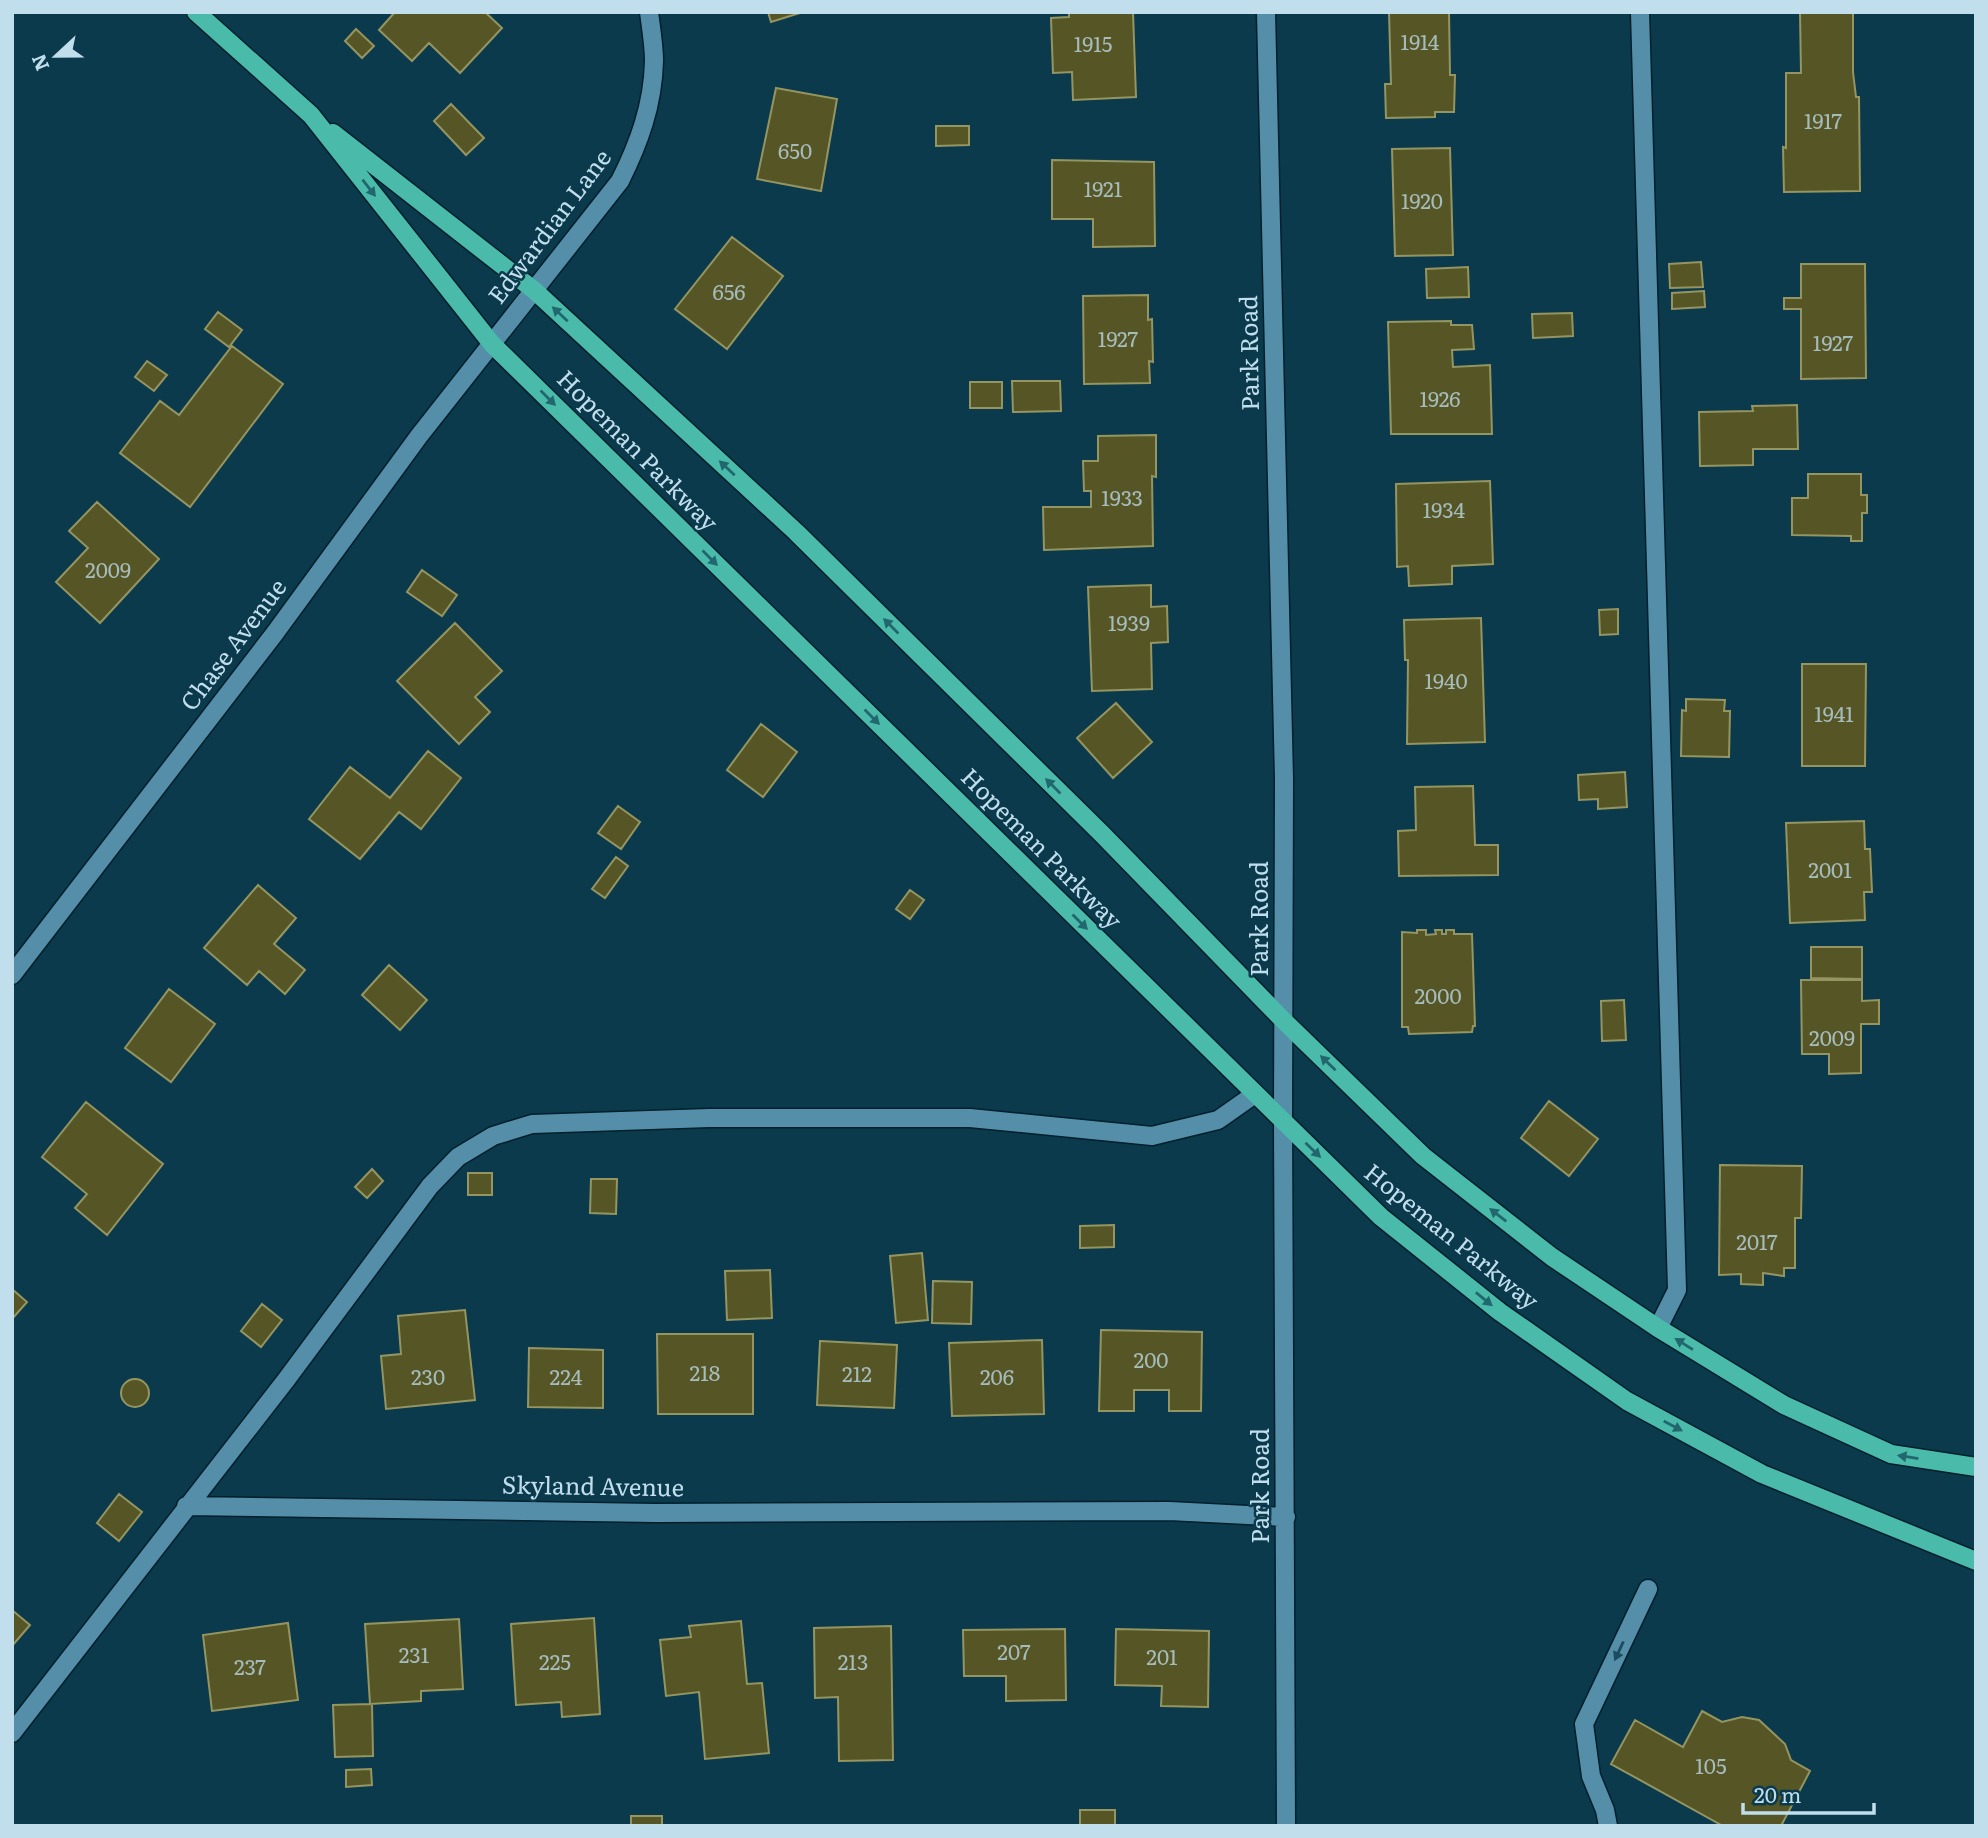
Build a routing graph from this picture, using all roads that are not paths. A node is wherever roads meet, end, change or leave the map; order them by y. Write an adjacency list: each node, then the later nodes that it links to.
1 (196, 12): 5 (main road, Hopeman Parkway)
2 (649, 12): 6 (street, Edwardian Lane)
3 (1266, 12): 9 (street, Park Road)
4 (1640, 12): 12 (street)
5 (311, 115): 6 (main road); 7 (main road, Hopeman Parkway, one-way to 7)
6 (535, 290): 7 (street, Edwardian Lane); 9 (main road, one-way to 6)
7 (492, 344): 8 (street, Chase Avenue); 10 (main road, Hopeman Parkway, one-way to 10)
8 (12, 975)
9 (1284, 1021): 11 (street, Park Road); 12 (main road, one-way to 9)
10 (1255, 1094): 11 (main road, Hopeman Parkway); 14 (street)
11 (1283, 1121): 15 (street, Park Road); 16 (main road, Hopeman Parkway, one-way to 16)
12 (1658, 1328): 13 (main road, one-way to 12)
13 (1976, 1467)
14 (186, 1506): 15 (street, Skyland Avenue); 18 (street)
15 (1286, 1517): 19 (street, Park Road)
16 (1976, 1561)
17 (1648, 1589): 20 (street, one-way to 20)
18 (12, 1733)
19 (1286, 1826)
20 (1608, 1826)

